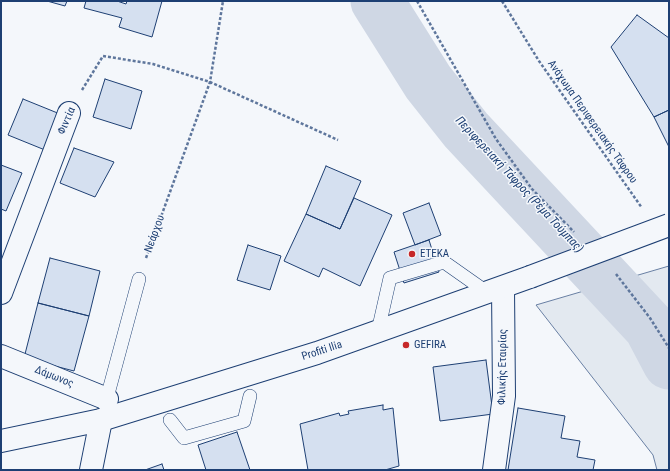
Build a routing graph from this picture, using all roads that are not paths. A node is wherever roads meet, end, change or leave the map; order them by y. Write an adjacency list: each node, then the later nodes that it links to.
1 (69, 113): 5 (main road, Φιντία)
2 (663, 227): 4 (main road, Profiti Ilia, bridge)
3 (139, 279): 9 (lane)
4 (495, 290): 6 (main road, Profiti Ilia); 6 (lane); 14 (main road, Φιλικής Εταιρίας)
5 (1, 293)
6 (378, 331): 10 (main road, Profiti Ilia)
7 (1, 356): 9 (main road, Δάμωνος)
8 (250, 396): 11 (lane)
9 (107, 399): 10 (lane)
10 (102, 420): 12 (main road, Profiti Ilia); 13 (main road)
11 (170, 420)
12 (1, 441)
13 (91, 470)
14 (494, 470)

